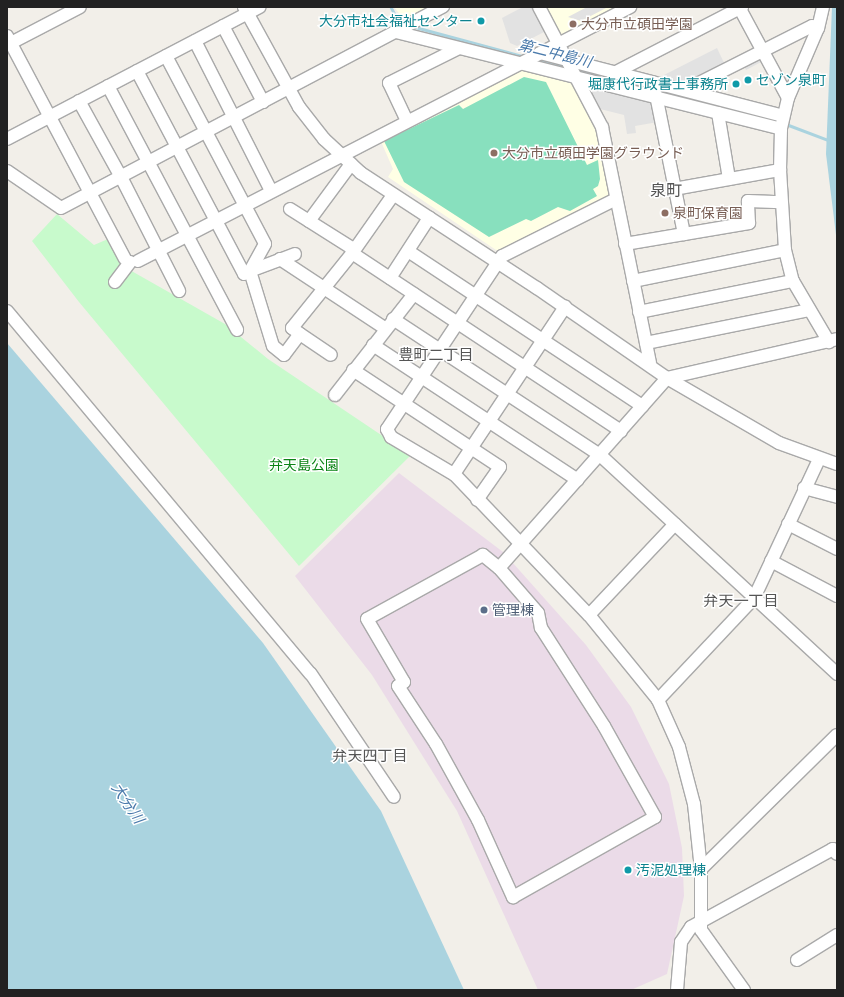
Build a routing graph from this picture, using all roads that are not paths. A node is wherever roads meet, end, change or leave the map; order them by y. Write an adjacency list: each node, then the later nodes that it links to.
1 (80, 7): 13 (street)
2 (260, 7): 8 (street)
3 (443, 7): 11 (street)
4 (539, 7): 14 (street)
5 (630, 7): 14 (street)
6 (740, 7): 16 (street); 22 (street)
7 (823, 7): 10 (street)
8 (246, 10): 9 (street); 24 (street)
9 (223, 26): 12 (street); 29 (street)
10 (818, 28): 16 (street); 27 (street)
11 (400, 30): 15 (street); 24 (street)
12 (195, 41): 18 (street); 33 (street)
13 (8, 42): 31 (street)
14 (558, 44): 17 (street); 20 (street)
15 (459, 48): 19 (street); 34 (street)
16 (763, 51): 25 (street); 27 (street)
17 (539, 54): 19 (street); 20 (street)
18 (166, 56): 21 (street); 36 (street)
19 (521, 63): 20 (street); 34 (street)
20 (571, 69): 22 (street); 26 (street); 50 (street)
21 (137, 71): 23 (street); 38 (street)
22 (616, 72): 25 (street)
23 (108, 86): 28 (street); 40 (street)
24 (288, 89): 29 (street); 39 (street)
25 (685, 90): 32 (street)
26 (656, 96): 30 (street); 46 (street)
27 (788, 98): 32 (street)
28 (79, 101): 31 (street); 44 (street)
29 (262, 102): 33 (street)
30 (718, 113): 35 (street); 45 (street)
31 (50, 116): 37 (street); 48 (street)
32 (783, 116): 35 (street)
33 (234, 117): 36 (street); 47 (street)
34 (407, 121): 39 (street)
35 (782, 129): 42 (street)
36 (206, 132): 38 (street); 52 (street)
37 (7, 139)
38 (177, 147): 40 (street); 55 (street)
39 (341, 154): 41 (street); 47 (street)
40 (148, 162): 44 (street); 58 (street)
41 (351, 164): 49 (street); 56 (street)
42 (780, 170): 45 (street); 51 (street)
43 (7, 171): 48 (street)
44 (121, 177): 48 (street); 61 (street)
45 (729, 179): 46 (street)
46 (674, 188): 57 (street)
47 (272, 190): 52 (street)
48 (90, 193): 66 (street)
49 (393, 195): 54 (street); 63 (street)
50 (616, 199): 59 (street); 67 (street)
51 (781, 202): 57 (street); 60 (street)
52 (244, 205): 55 (street); 68 (street)
53 (290, 209): 56 (street)
54 (429, 218): 62 (street); 67 (street)
55 (216, 220): 58 (street); 68 (street)
56 (309, 221): 63 (street)
57 (684, 234): 59 (street)
58 (187, 235): 61 (street); 83 (street)
59 (625, 244): 70 (street)
60 (785, 250): 70 (street); 71 (street)
61 (158, 251): 66 (street); 74 (street)
62 (408, 251): 69 (street); 76 (street)
63 (353, 252): 69 (street); 73 (street)
64 (295, 254): 65 (street)
65 (280, 259): 68 (street); 73 (street)
66 (131, 261): 72 (street)
67 (497, 262): 76 (street); 77 (street)
68 (250, 271): 84 (street)
69 (390, 278): 75 (street)
70 (633, 281): 80 (street)
71 (793, 281): 78 (street); 80 (street)
72 (115, 282)
73 (324, 288): 82 (street); 84 (street)
74 (179, 290)
75 (414, 294): 81 (street); 82 (street)
76 (474, 296): 81 (street); 86 (street)
77 (565, 307): 86 (street); 91 (street)
78 (809, 310): 85 (street); 87 (street)
79 (7, 311): 123 (street)
80 (639, 312): 87 (street)
81 (457, 322): 89 (street); 92 (street)
82 (390, 324): 88 (street); 89 (street)
83 (237, 330)
84 (300, 334): 90 (street)
85 (834, 340): 95 (street)
86 (543, 341): 92 (street); 99 (street)
87 (646, 343): 91 (street)
88 (373, 345): 93 (street); 94 (street)
89 (439, 350): 94 (street); 96 (street)
90 (331, 355)
91 (650, 363): 95 (street)
92 (525, 367): 96 (street); 101 (street)
93 (353, 370): 97 (street); 98 (street)
94 (421, 376): 98 (street); 100 (street)
95 (667, 378): 99 (street); 104 (street)
96 (507, 394): 100 (street); 103 (street)
97 (335, 395)
98 (404, 404): 102 (street); 106 (street)
99 (642, 406): 101 (street)
100 (490, 421): 102 (street); 107 (street)
101 (621, 430): 103 (street)
102 (471, 448): 106 (street); 110 (street)
103 (600, 455): 107 (street); 111 (street)
104 (819, 459): 105 (street); 108 (street)
105 (837, 464)
106 (454, 474): 110 (street)
107 (578, 480): 113 (street)
108 (804, 488): 109 (street); 112 (street)
109 (837, 498)
110 (478, 500): 113 (street)
111 (675, 524): 118 (street); 119 (street)
112 (788, 524): 114 (street); 115 (street)
113 (521, 545): 116 (street); 119 (street)
114 (837, 549)
115 (771, 561): 117 (street); 118 (street)
116 (499, 568): 116 (street)
117 (837, 596)
118 (754, 598): 120 (street); 121 (street)
119 (589, 616): 121 (street)
120 (837, 674)
121 (658, 700): 125 (street)
122 (837, 735): 125 (street)
123 (394, 797)
124 (837, 854): 126 (street)
125 (701, 869): 126 (street)
126 (701, 921): 129 (street); 130 (street)
127 (837, 935): 128 (street)
128 (797, 960)
129 (677, 990)
130 (744, 990)

